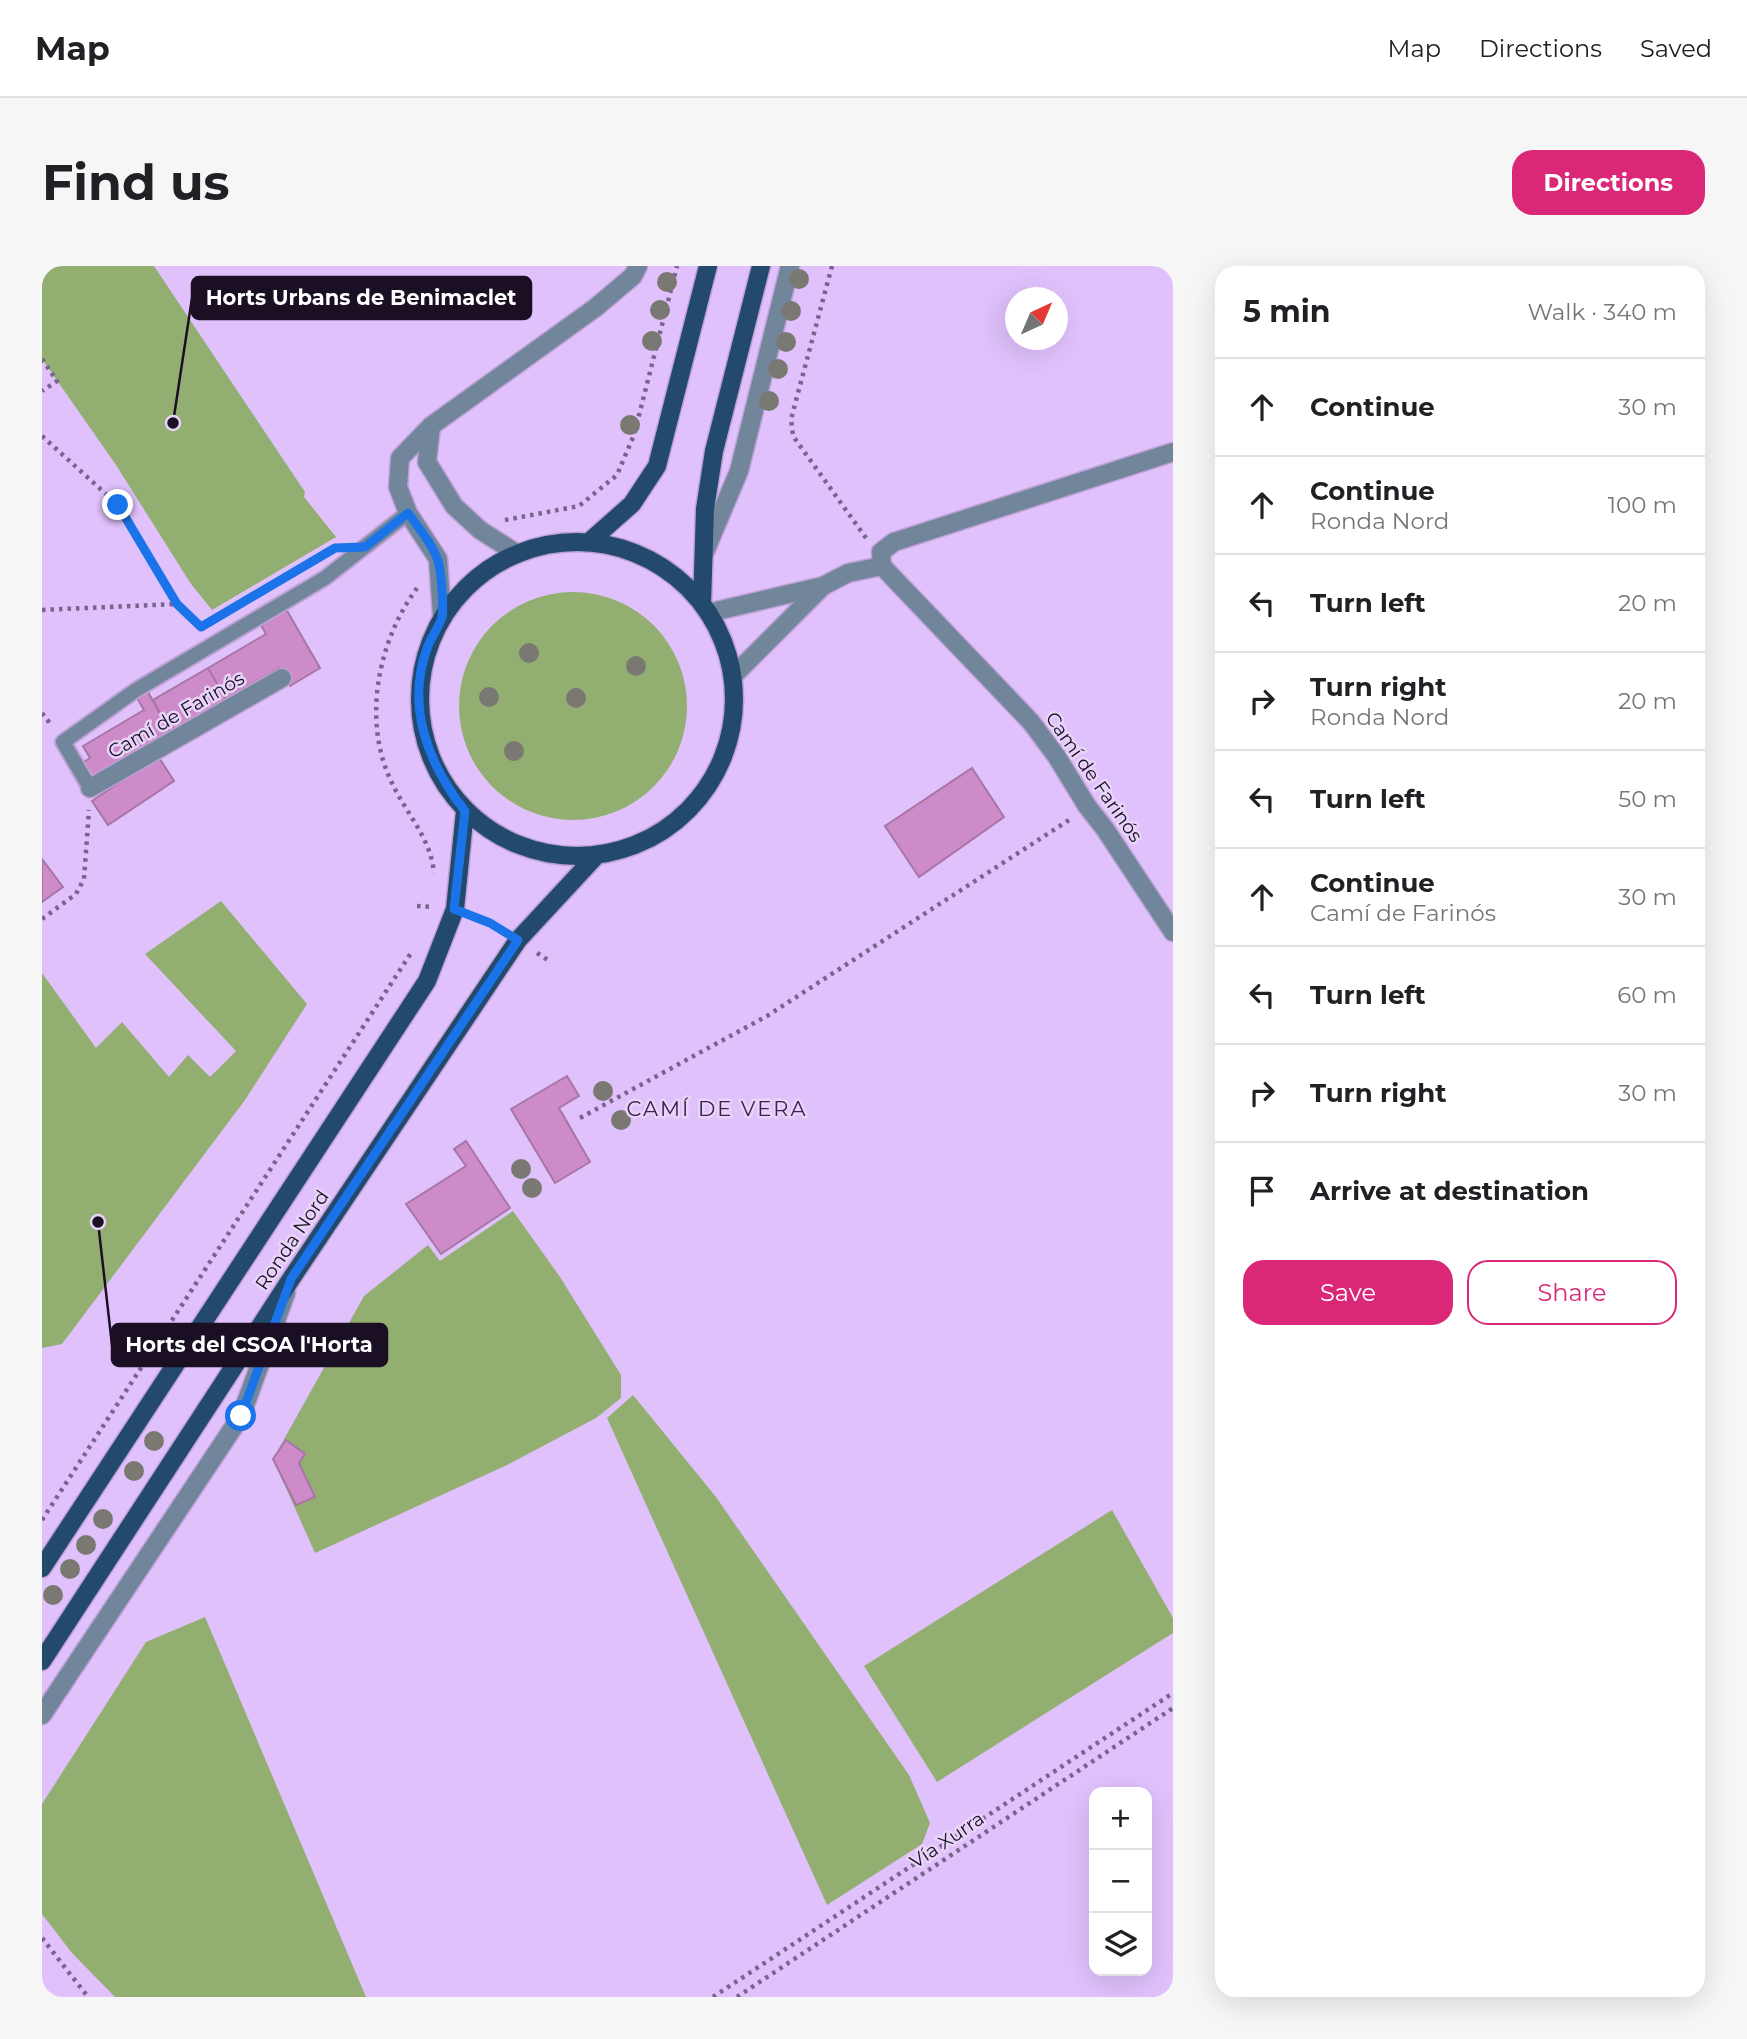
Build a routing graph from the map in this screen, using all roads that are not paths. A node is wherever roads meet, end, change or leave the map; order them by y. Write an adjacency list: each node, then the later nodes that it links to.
1 (638, 266): 5 (street)
2 (708, 266): 8 (main road)
3 (761, 266): 10 (main road)
4 (790, 266): 10 (street)
5 (430, 426): 7 (street); 9 (street)
6 (1173, 452): 11 (street)
7 (408, 513): 14 (street); 17 (lane)
8 (589, 542): 9 (main road); 13 (main road)
9 (516, 553): 14 (main road)
10 (704, 554): 13 (main road)
11 (882, 559): 12 (street); 20 (street, Camí de Farinós)
12 (823, 586): 13 (street); 15 (street)
13 (705, 609): 15 (main road)
14 (442, 616): 18 (main road)
15 (733, 677): 19 (main road)
16 (282, 678): 17 (street, Camí de Farinós)
17 (90, 788)
18 (465, 811): 19 (main road); 22 (main road, Ronda Nord)
19 (595, 857): 21 (main road, Ronda Nord)
20 (1173, 932)
21 (291, 1279): 23 (main road, Ronda Nord); 24 (street)
22 (42, 1568)
23 (42, 1661)
24 (42, 1715)

